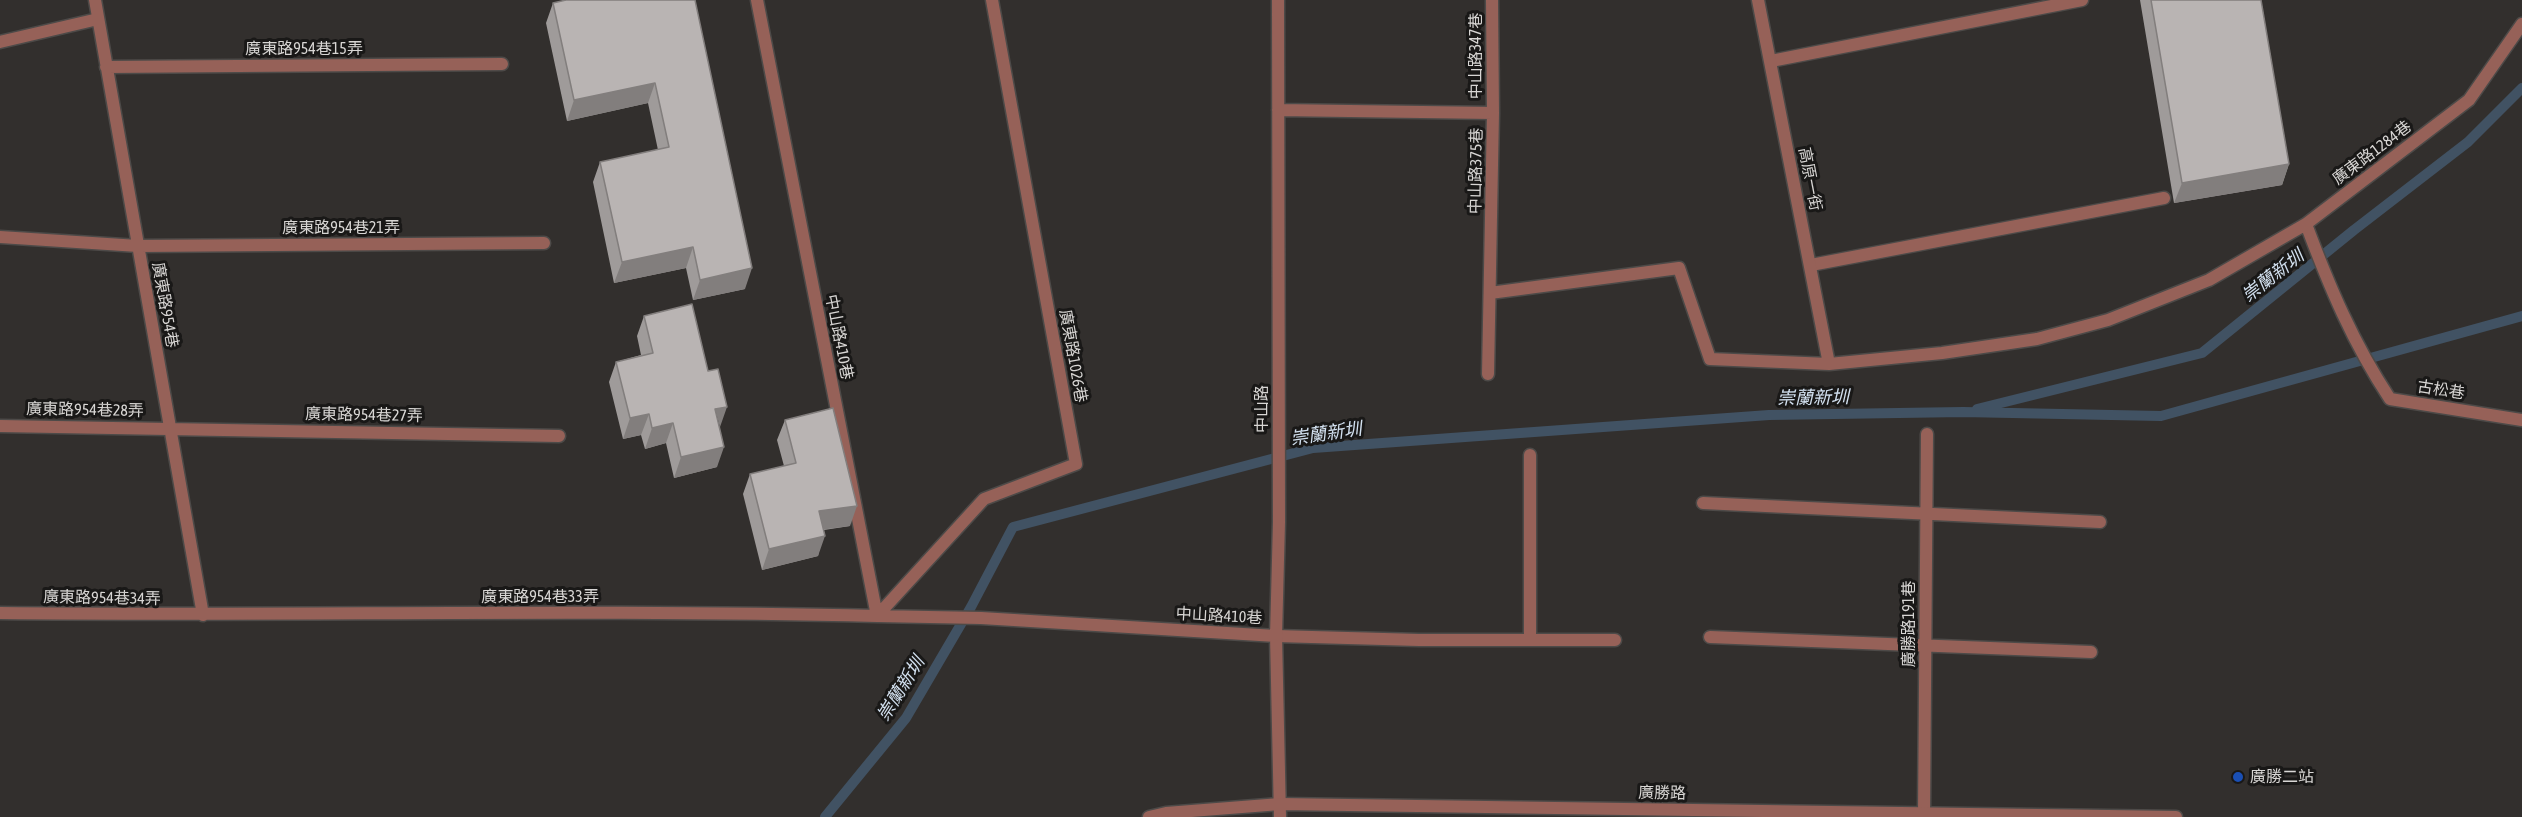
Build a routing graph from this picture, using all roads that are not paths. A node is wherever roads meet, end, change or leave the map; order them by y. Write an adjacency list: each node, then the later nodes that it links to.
1 (94, 0): 8 (street, 廣東路954巷)
2 (757, 0): 36 (street, 中山路410巷)
3 (992, 0): 36 (street, 廣東路1026巷)
4 (1278, 0): 14 (street, 中山路)
5 (1492, 0): 15 (street, 中山路347巷)
6 (1758, 0): 11 (street, 高原一街)
7 (2082, 0): 11 (street)
8 (98, 19): 10 (street); 13 (street, 廣東路954巷)
9 (2522, 24): 17 (street, 廣東路1284巷)
10 (0, 42)
11 (1771, 61): 21 (street, 高原一街)
12 (502, 64): 13 (street, 廣東路954巷15弄)
13 (106, 67): 20 (street, 廣東路954巷)
14 (1278, 110): 15 (street, 中山路375巷); 37 (street, 中山路)
15 (1493, 113): 22 (street, 中山路375巷)
16 (2164, 198): 21 (street)
17 (2306, 224): 23 (street, 廣東路1284巷); 25 (street, 古松巷)
18 (0, 237): 20 (street, 廣東路954巷21弄)
19 (544, 243): 20 (street, 廣東路954巷21弄)
20 (138, 246): 27 (street, 廣東路954巷)
21 (1810, 265): 23 (street, 高原一街)
22 (1490, 293): 23 (street, 廣東路1284巷); 24 (street, 中山路375巷)
23 (1829, 364)
24 (1488, 374)
25 (2522, 420)
26 (0, 426): 27 (street, 廣東路954巷28弄)
27 (170, 427): 29 (street, 廣東路954巷27弄); 35 (street, 廣東路954巷)
28 (1928, 434): 32 (street, 廣勝路191巷)
29 (559, 436)
30 (1530, 455): 39 (street)
31 (1702, 503): 32 (street)
32 (1926, 514): 33 (street); 41 (street, 廣勝路191巷)
33 (2100, 522)
34 (0, 613): 35 (street, 廣東路954巷34弄)
35 (203, 615): 36 (street, 廣東路954巷33弄)
36 (877, 616): 37 (street, 中山路410巷)
37 (1276, 636): 39 (street, 中山路410巷); 43 (street, 中山路)
38 (1710, 637): 41 (street)
39 (1530, 640): 40 (street, 中山路410巷)
40 (1615, 640)
41 (1926, 644): 42 (street); 44 (street, 廣勝路191巷)
42 (2091, 652)
43 (1280, 811): 44 (street, 廣勝路); 45 (street, 廣勝路)
44 (1924, 813): 46 (street, 廣勝路)
45 (1149, 817)
46 (2176, 817)

